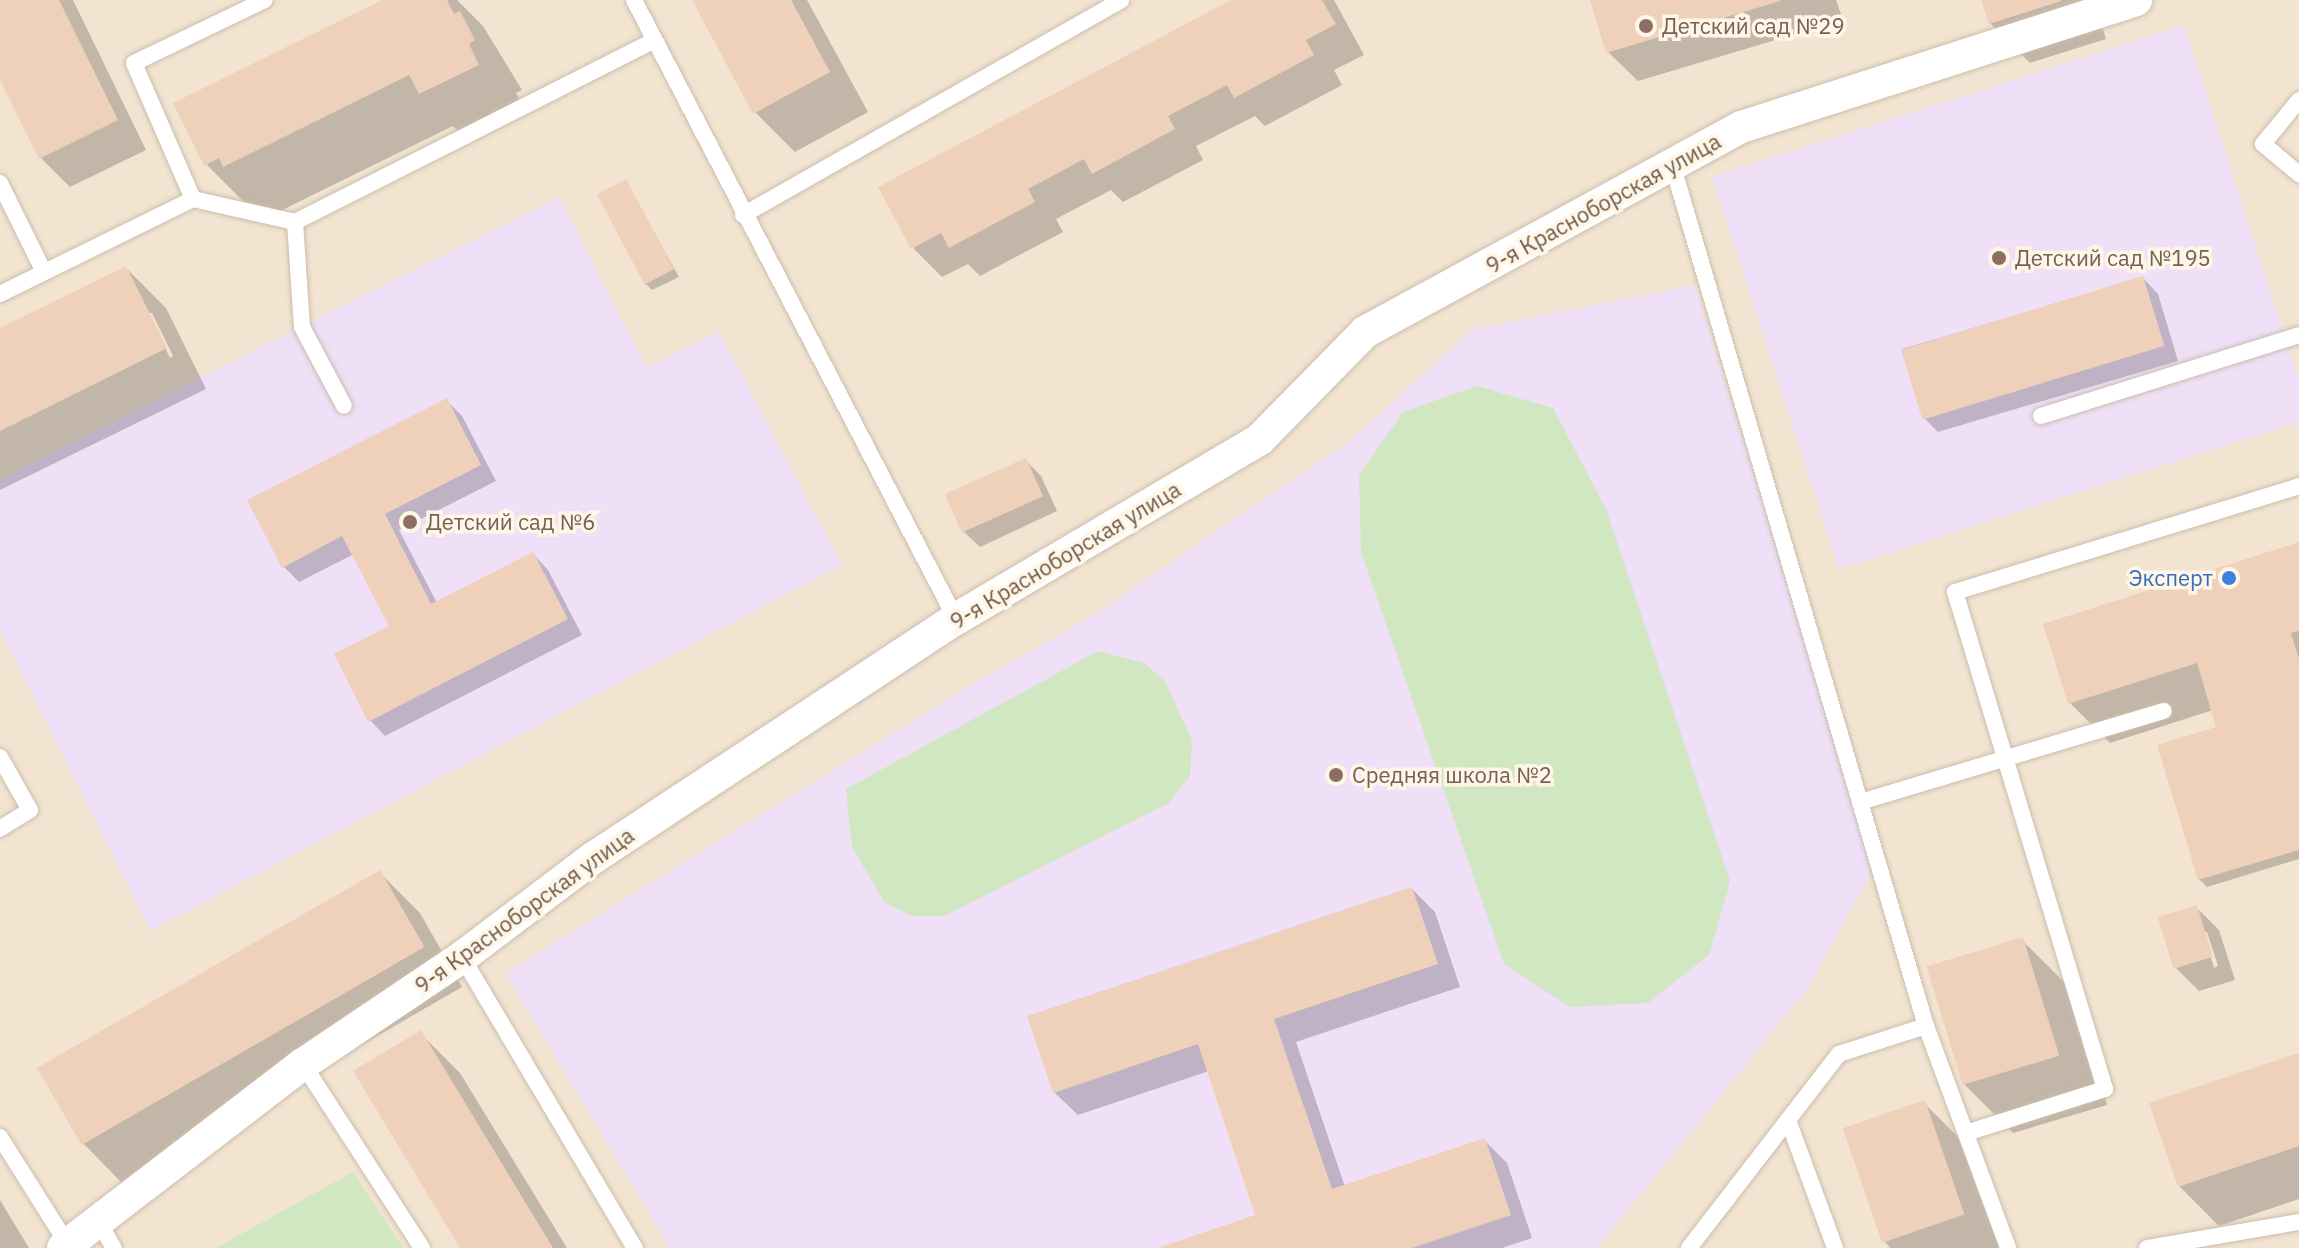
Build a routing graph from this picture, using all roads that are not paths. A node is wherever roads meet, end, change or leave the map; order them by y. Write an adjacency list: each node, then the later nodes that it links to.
1 (265, 0): 10 (lane)
2 (634, 0): 5 (lane)
3 (1121, 0): 11 (lane)
4 (2136, 0): 7 (street, 9-я Красноборская улица)
5 (655, 40): 11 (lane); 12 (lane)
6 (2299, 100): 8 (lane)
7 (1673, 167): 19 (street, 9-я Красноборская улица); 23 (lane)
8 (2299, 174)
9 (0, 183): 13 (lane)
10 (193, 199): 12 (lane); 13 (lane)
11 (743, 215): 19 (lane)
12 (295, 222): 16 (lane)
13 (44, 272): 14 (lane)
14 (0, 294)
15 (2299, 335): 17 (lane)
16 (344, 406)
17 (2041, 416)
18 (2299, 486): 22 (lane)
19 (956, 619): 25 (street, 9-я Красноборская улица)
20 (2164, 711): 22 (lane)
21 (0, 757): 24 (lane)
22 (2002, 759): 23 (lane); 29 (lane)
23 (1860, 802): 26 (lane)
24 (0, 829)
25 (462, 957): 27 (street, 9-я Красноборская улица); 36 (lane)
26 (1926, 1026): 28 (lane); 29 (lane)
27 (303, 1064): 31 (street, 9-я Красноборская улица); 35 (lane)
28 (1788, 1120): 37 (lane); 38 (lane)
29 (1966, 1133): 39 (lane)
30 (0, 1137): 33 (lane)
31 (97, 1219): 33 (street, 9-я Красноборская улица); 34 (lane)
32 (2299, 1222): 40 (lane)
33 (65, 1246)
34 (114, 1248)
35 (422, 1248)
36 (635, 1248)
37 (1689, 1248)
38 (1835, 1248)
39 (2008, 1248)
40 (2147, 1248)

